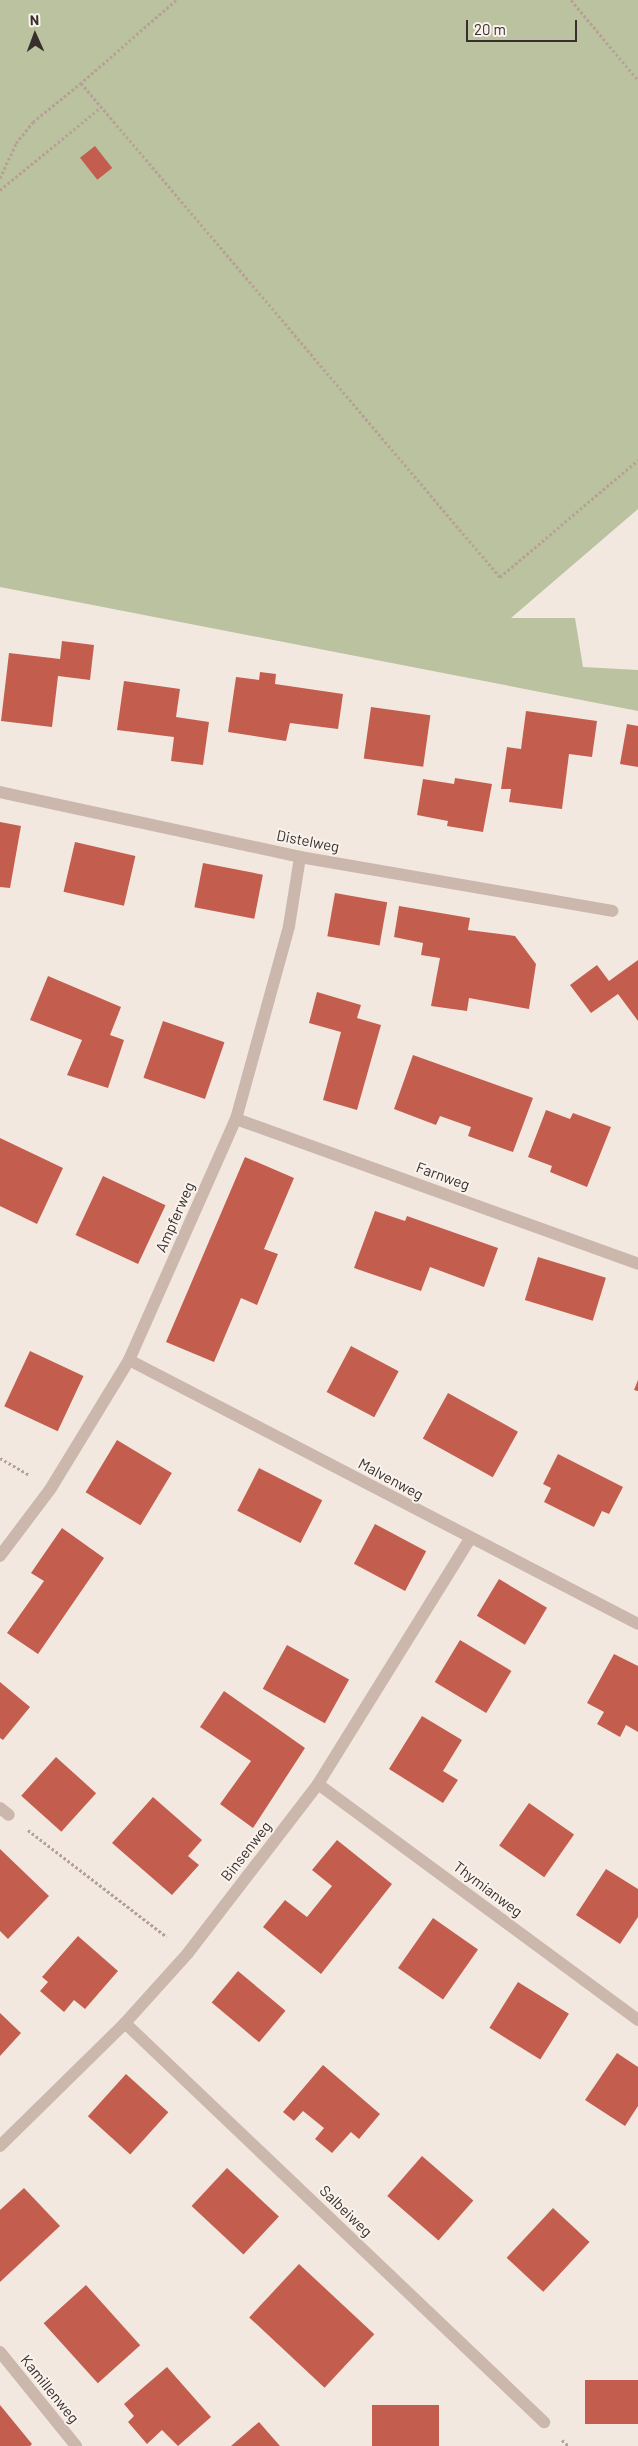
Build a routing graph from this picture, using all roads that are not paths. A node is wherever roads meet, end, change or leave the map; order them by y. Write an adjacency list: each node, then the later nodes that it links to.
1 (0, 792): 2 (street, Distelweg)
2 (300, 857): 3 (street, Distelweg); 4 (street, Ampferweg)
3 (612, 911)
4 (236, 1119): 5 (street, Farnweg); 6 (street, Ampferweg)
5 (638, 1264)
6 (129, 1360): 7 (street, Malvenweg); 8 (street, Ampferweg)
7 (470, 1539): 9 (street, Malvenweg); 10 (street, Binsenweg)
8 (0, 1556)
9 (638, 1624)
10 (318, 1784): 11 (street, Thymianweg); 12 (street, Binsenweg)
11 (638, 2020)
12 (125, 2023): 13 (street, Binsenweg); 15 (street, Salbeiweg)
13 (0, 2146)
14 (0, 2352): 16 (street, Kamillenweg)
15 (544, 2422)
16 (76, 2446)

